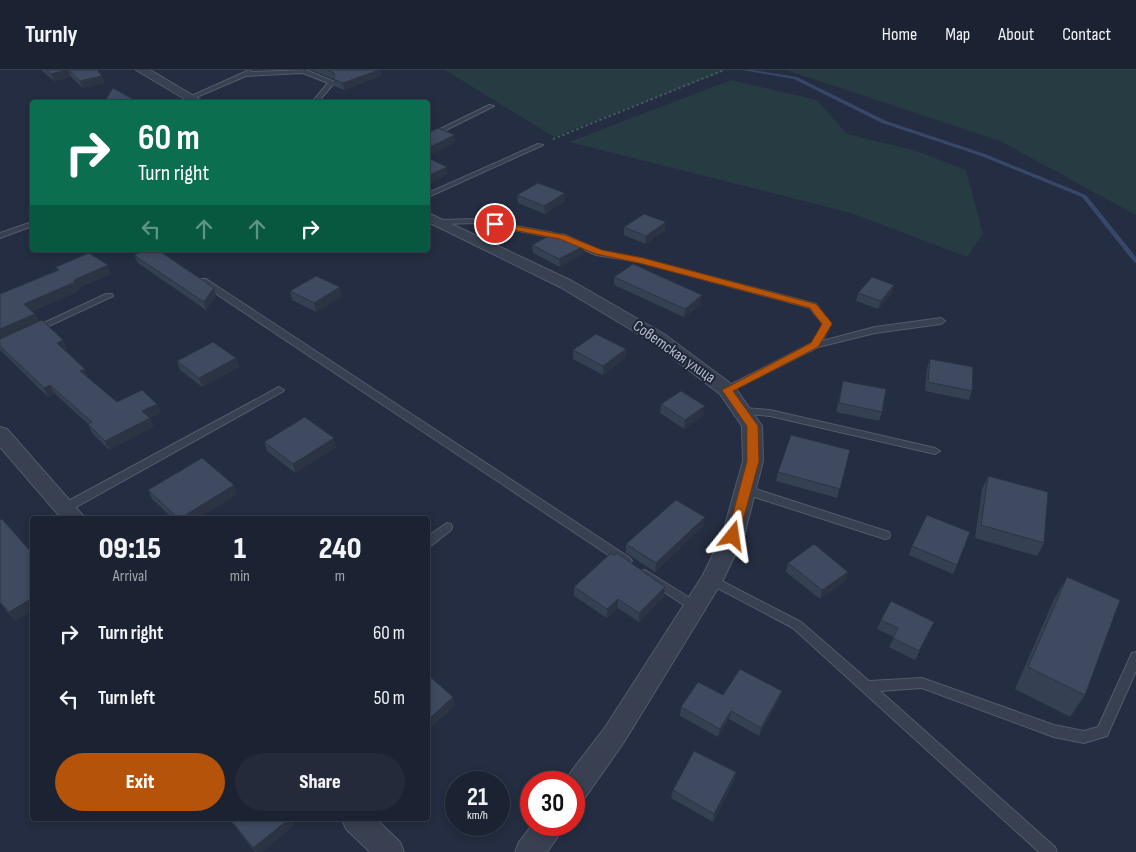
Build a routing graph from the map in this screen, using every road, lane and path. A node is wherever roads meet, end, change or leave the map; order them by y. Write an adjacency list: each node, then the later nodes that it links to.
1 (142, 70): 5 (street)
2 (252, 70): 4 (lane)
3 (724, 70): 9 (path)
4 (244, 74): 5 (lane); 6 (lane)
5 (194, 100)
6 (317, 100)
7 (491, 106): 8 (lane)
8 (430, 136)
9 (540, 145): 10 (lane)
10 (430, 193)
11 (433, 219): 18 (lane); 20 (street, Советская улица)
12 (30, 225): 13 (lane)
13 (0, 236)
14 (197, 277): 30 (lane)
15 (109, 296): 17 (lane)
16 (941, 321): 18 (lane)
17 (27, 332)
18 (815, 345): 20 (lane)
19 (279, 390): 25 (lane)
20 (727, 390): 21 (street, Советская улица)
21 (744, 411): 23 (lane); 24 (street, Советская улица)
22 (0, 434): 25 (street)
23 (935, 451)
24 (746, 490): 27 (lane); 29 (street, Советская улица)
25 (70, 513)
26 (447, 527): 28 (lane)
27 (885, 535)
28 (430, 540)
29 (712, 580): 30 (street, Советская улица); 32 (lane)
30 (694, 606): 33 (street, Советская улица)
31 (1136, 657): 32 (lane)
32 (866, 687): 38 (lane)
33 (585, 775)
34 (358, 821): 36 (street)
35 (541, 836): 37 (street)
36 (390, 852)
37 (529, 852)
38 (1050, 852)

